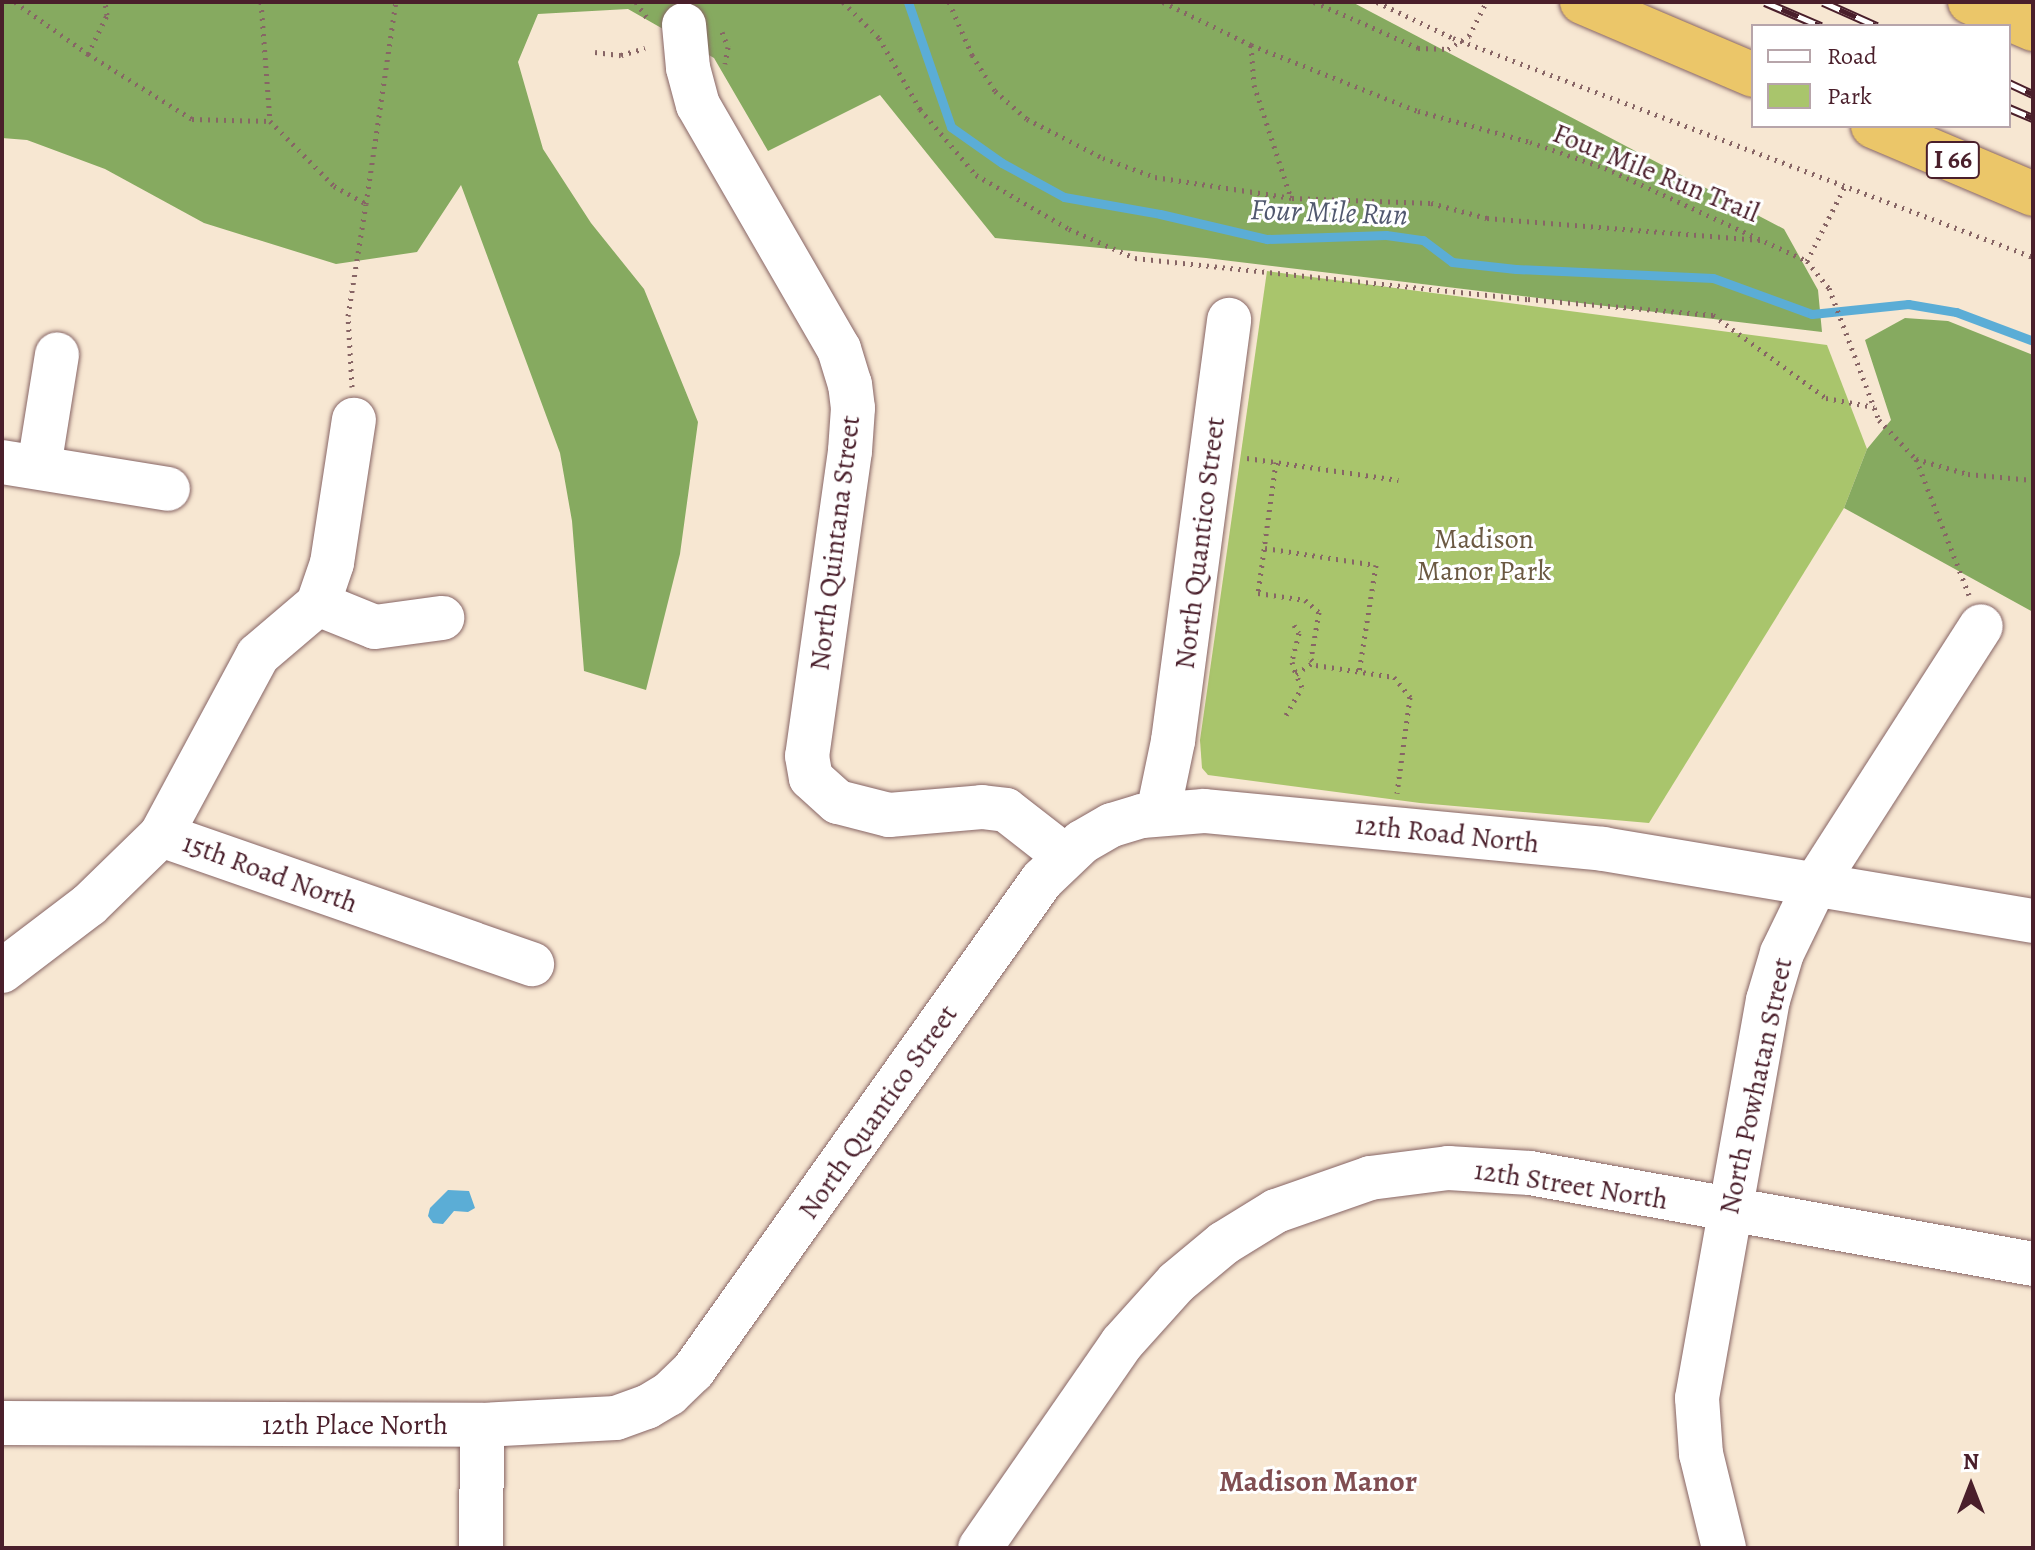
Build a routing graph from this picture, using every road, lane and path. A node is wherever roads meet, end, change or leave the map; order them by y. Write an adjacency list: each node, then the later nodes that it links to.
1 (15, 2): 18 (path)
2 (105, 2): 18 (path)
3 (261, 2): 20 (path)
4 (396, 2): 25 (path)
5 (843, 2): 31 (path)
6 (949, 2): 24 (path)
7 (1163, 2): 15 (path, Four Mile Run Trail)
8 (1314, 2): 10 (path, bridge)
9 (1377, 2): 22 (path)
10 (1486, 2)
11 (1582, 2): 19 (highway)
12 (1970, 2): 14 (highway)
13 (684, 25): 52 (street, North Quintana Street)
14 (2033, 29)
15 (1251, 45): 24 (path); 26 (path, Four Mile Run Trail)
16 (645, 48): 17 (path)
17 (595, 52)
18 (88, 54): 20 (path)
19 (1751, 74)
20 (270, 121): 25 (path)
21 (1878, 128): 23 (highway, I 66)
22 (1845, 186): 27 (path); 28 (path)
23 (2033, 194)
24 (1292, 198): 26 (path)
25 (366, 204): 32 (path)
26 (1769, 241): 28 (path, Four Mile Run Trail)
27 (2033, 257)
28 (1807, 261): 31 (path, Four Mile Run Trail)
29 (1229, 320): 50 (street, North Quantico Street)
30 (57, 354): 36 (street)
31 (1874, 407): 34 (path, Four Mile Run Trail)
32 (354, 420): 41 (street)
33 (1242, 457): 35 (path)
34 (1916, 459): 38 (path); 44 (path)
35 (1276, 462): 37 (path); 40 (path)
36 (21, 465): 39 (street)
37 (1398, 480)
38 (2033, 480)
39 (168, 489)
40 (1265, 548): 45 (path); 46 (path)
41 (318, 604): 42 (street); 51 (street)
42 (442, 618)
43 (1294, 625): 47 (path)
44 (1981, 626): 53 (street, North Powhatan Street)
45 (1314, 662): 46 (path); 47 (path)
46 (1359, 672): 49 (path)
47 (1296, 674): 48 (path)
48 (1286, 715)
49 (1396, 798)
50 (1158, 813): 52 (street, 12th Road North); 53 (street, 12th Road North)
51 (161, 835): 55 (street, 15th Road North); 56 (street, 15th Road North)
52 (1065, 856): 59 (street, North Quantico Street)
53 (1816, 883): 54 (street, 12th Road North); 57 (street, North Powhatan Street)
54 (2033, 921)
55 (532, 964)
56 (2, 971)
57 (1729, 1210): 58 (street, 12th Street North); 63 (street, 12th Street North); 64 (street, North Powhatan Street)
58 (2033, 1264)
59 (693, 1371): 61 (street, 12th Place North)
60 (2, 1423): 61 (street, 12th Place North)
61 (482, 1425): 62 (street)
62 (481, 1548)
63 (980, 1548)
64 (1724, 1548)

